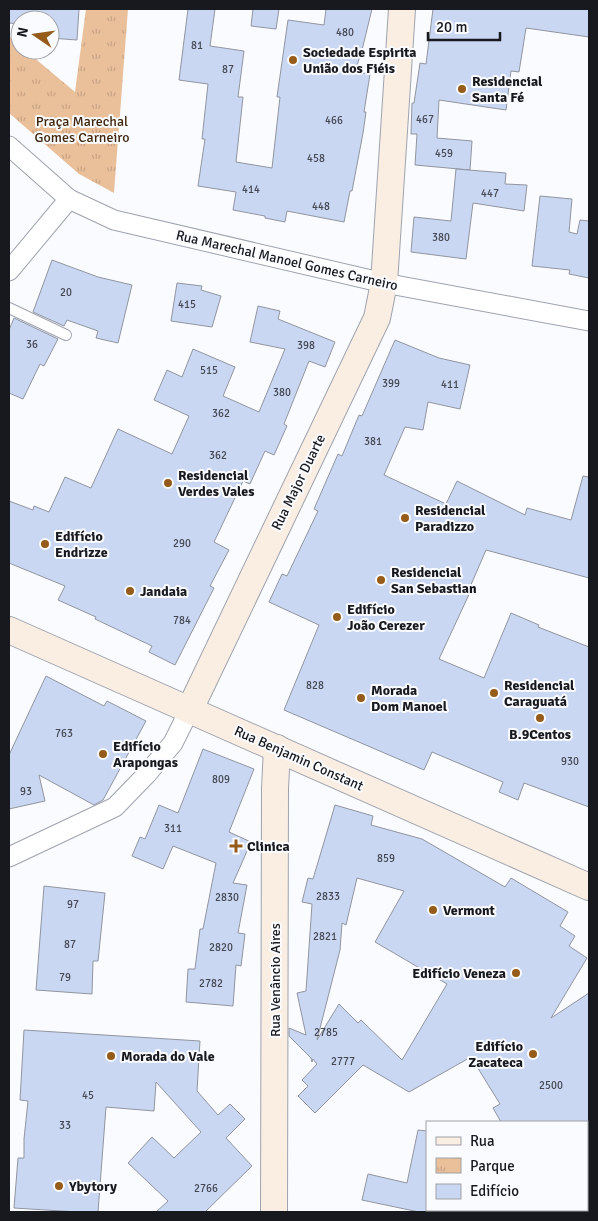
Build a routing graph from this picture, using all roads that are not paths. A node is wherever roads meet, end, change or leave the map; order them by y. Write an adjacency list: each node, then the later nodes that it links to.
1 (402, 9): 5 (street, Rua Major Duarte)
2 (9, 146): 3 (street, Rua Marechal Manoel Gomes Carneiro)
3 (69, 199): 4 (street); 5 (street, Rua Marechal Manoel Gomes Carneiro)
4 (9, 271)
5 (384, 283): 7 (street, Rua Marechal Manoel Gomes Carneiro); 10 (street, Rua Major Duarte)
6 (9, 308): 8 (lane)
7 (589, 321)
8 (66, 335)
9 (9, 630): 10 (street, Rua Benjamin Constant)
10 (190, 709): 11 (street, Rua Benjamin Constant); 12 (street, Rua Major Duarte)
11 (276, 748): 13 (street, Rua Benjamin Constant); 14 (street, Rua Venâncio Aires)
12 (9, 856)
13 (589, 886)
14 (274, 1212)

